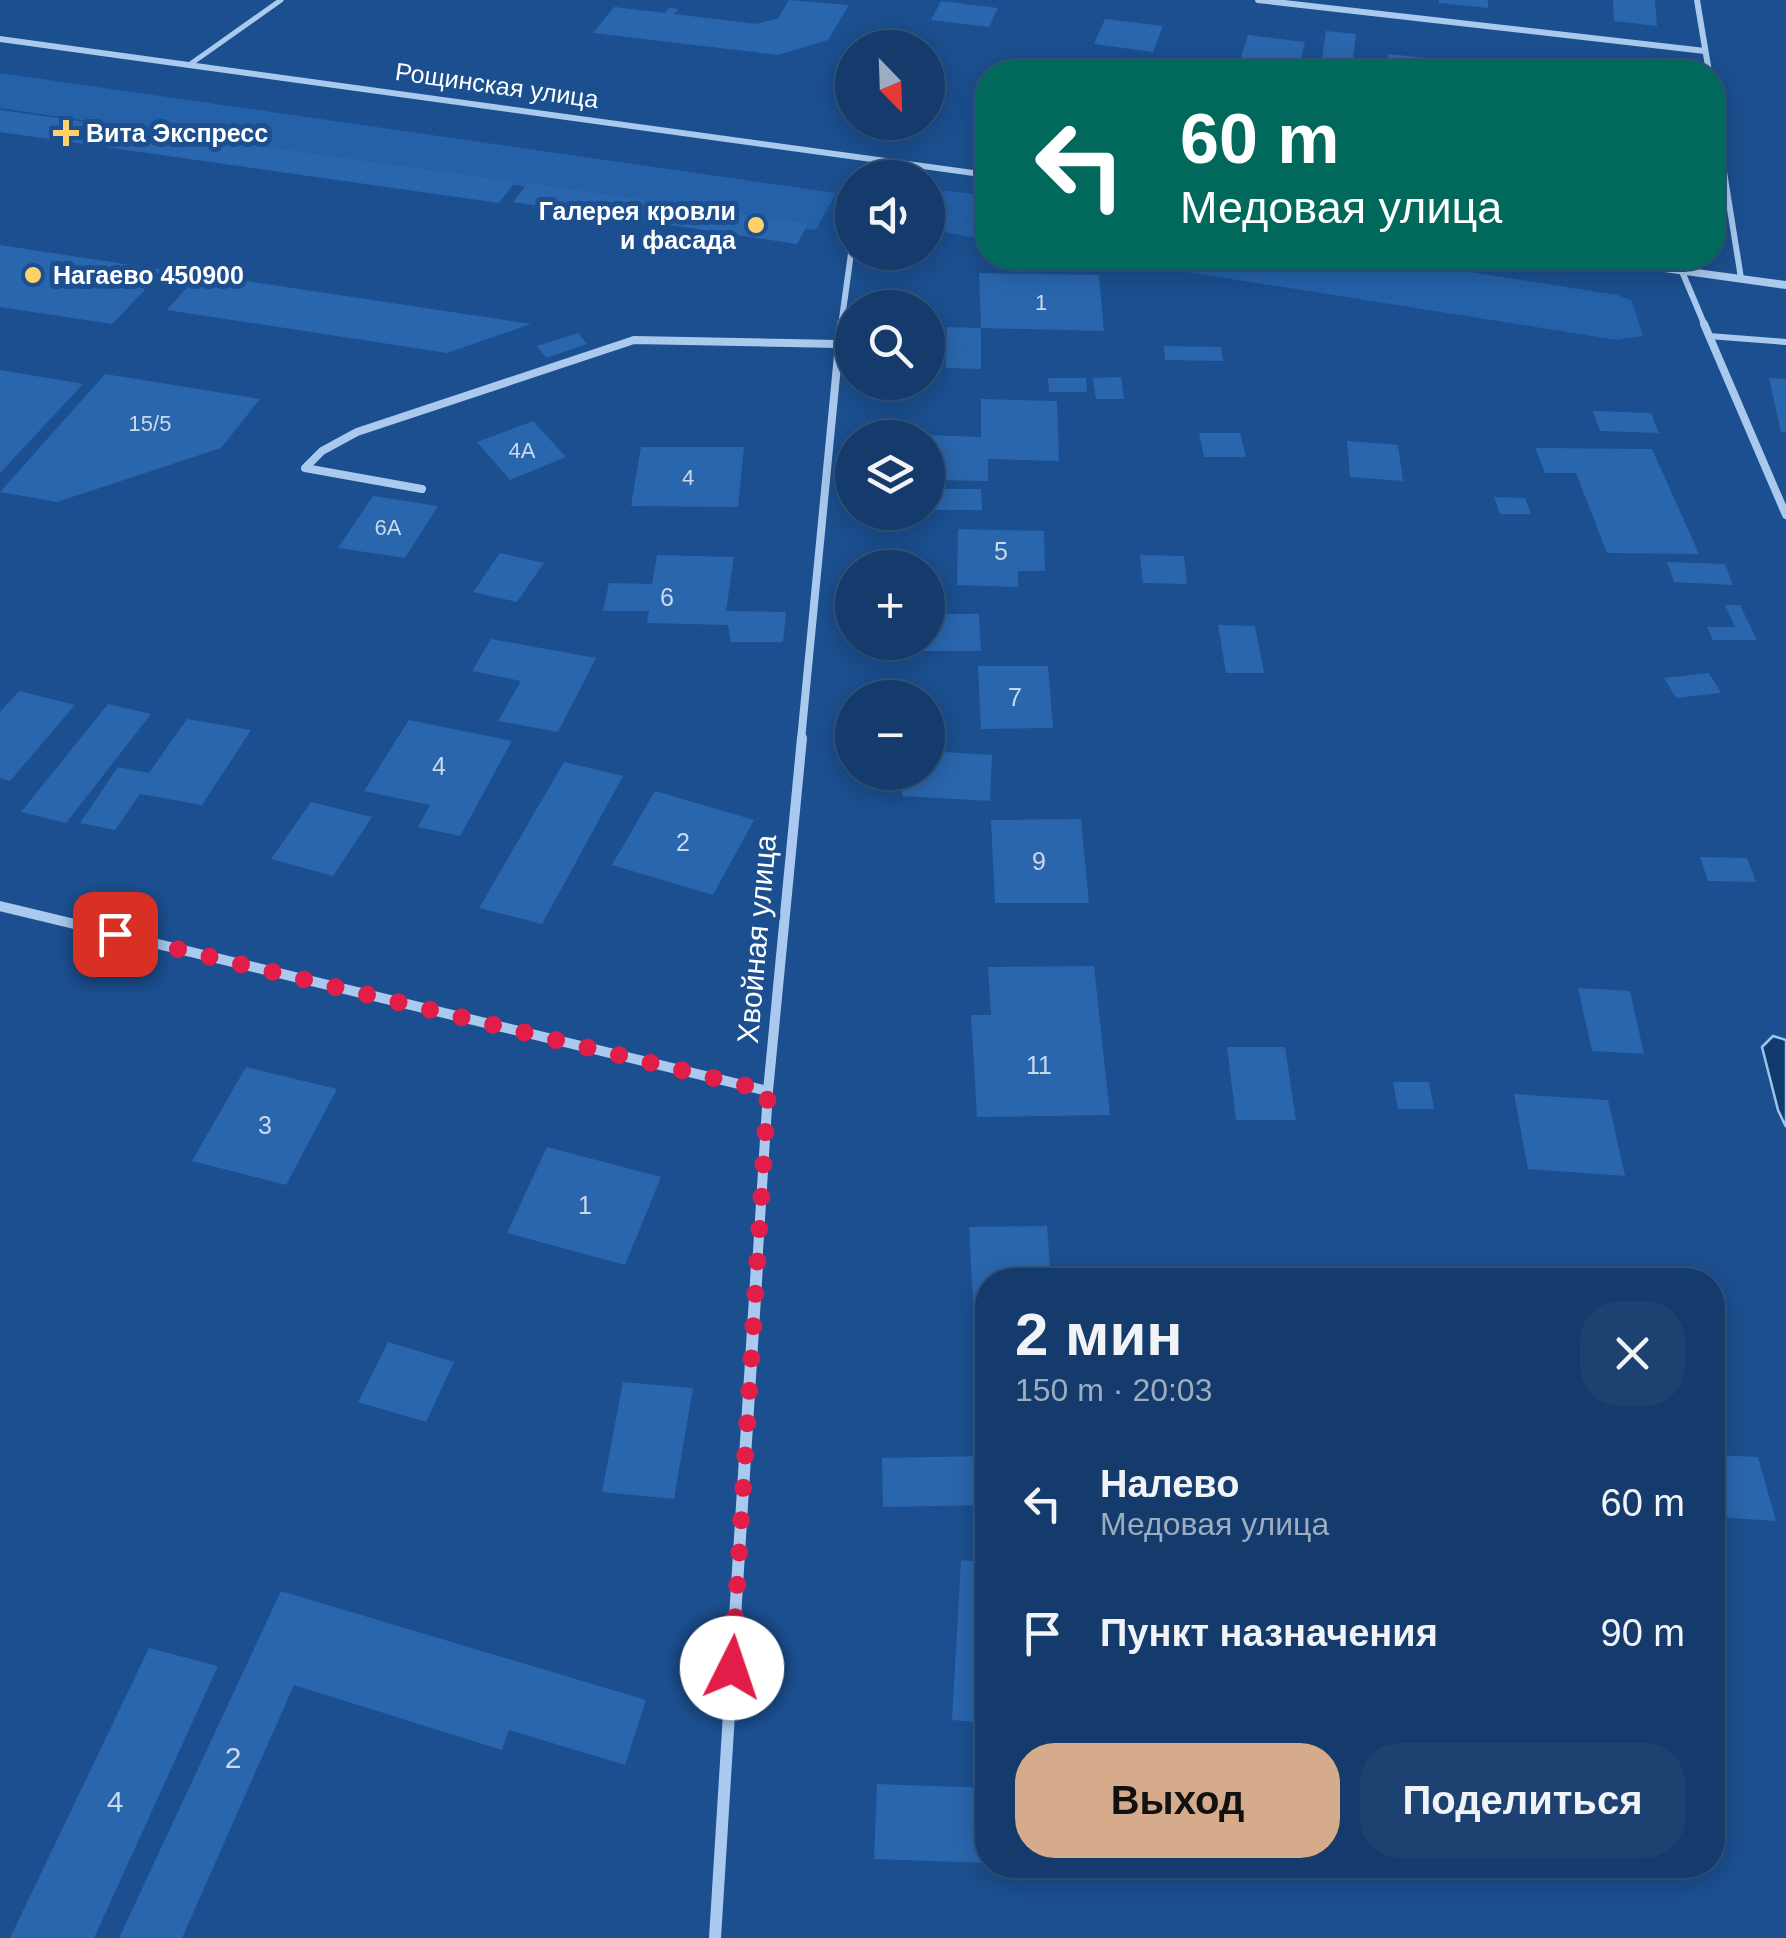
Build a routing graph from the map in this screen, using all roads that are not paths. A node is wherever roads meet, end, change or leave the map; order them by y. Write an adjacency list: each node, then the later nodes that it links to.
1 (281, 0): 7 (lane)
2 (1258, 0): 5 (street)
3 (1697, 0): 5 (street)
4 (0, 39): 7 (street, Рощинская улица)
5 (1705, 50): 6 (street)
6 (1707, 60)
7 (189, 65): 8 (street, Рощинская улица)
8 (875, 160)
9 (945, 169): 10 (street, Рощинская улица)
10 (975, 173)
11 (1725, 178): 14 (street)
12 (1680, 270): 16 (street)
13 (1687, 270): 14 (street)
14 (1741, 278): 15 (street)
15 (1786, 285)
16 (1709, 336): 17 (lane); 21 (street)
17 (1786, 342)
18 (835, 344): 20 (street)
19 (835, 386): 23 (street, Хвойная улица)
20 (422, 488)
21 (1786, 515)
22 (0, 906): 23 (street)
23 (768, 1091): 24 (street, Хвойная улица)
24 (716, 1938)

